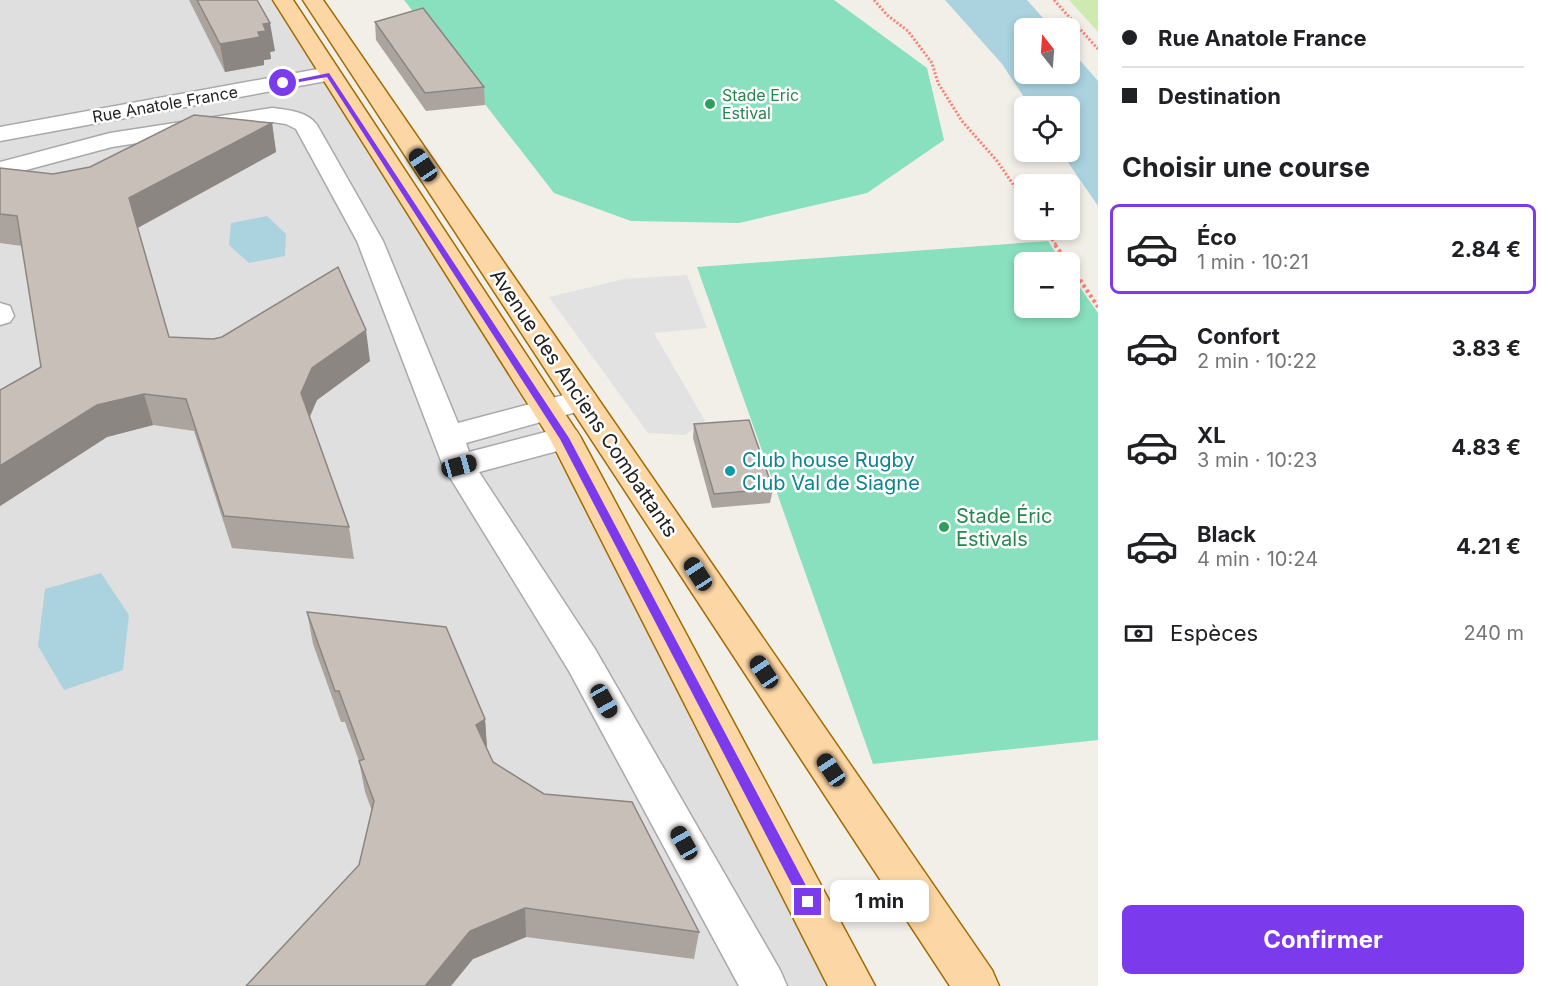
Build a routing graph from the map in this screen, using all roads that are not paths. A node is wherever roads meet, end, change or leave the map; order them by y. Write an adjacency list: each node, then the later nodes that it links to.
1 (283, 0): 3 (main road, Avenue des Anciens Combattants)
2 (313, 0): 6 (main road, Avenue des Anciens Combattants)
3 (329, 75): 4 (street, Rue Anatole France); 7 (main road, Avenue des Anciens Combattants)
4 (0, 134)
5 (0, 170): 9 (street)
6 (584, 400): 7 (street); 12 (main road, Avenue des Anciens Combattants)
7 (547, 411): 8 (main road, Avenue des Anciens Combattants); 9 (street)
8 (565, 438): 9 (street); 11 (main road, Avenue des Anciens Combattants)
9 (453, 452): 10 (street)
10 (764, 986)
11 (852, 986)
12 (976, 986)

